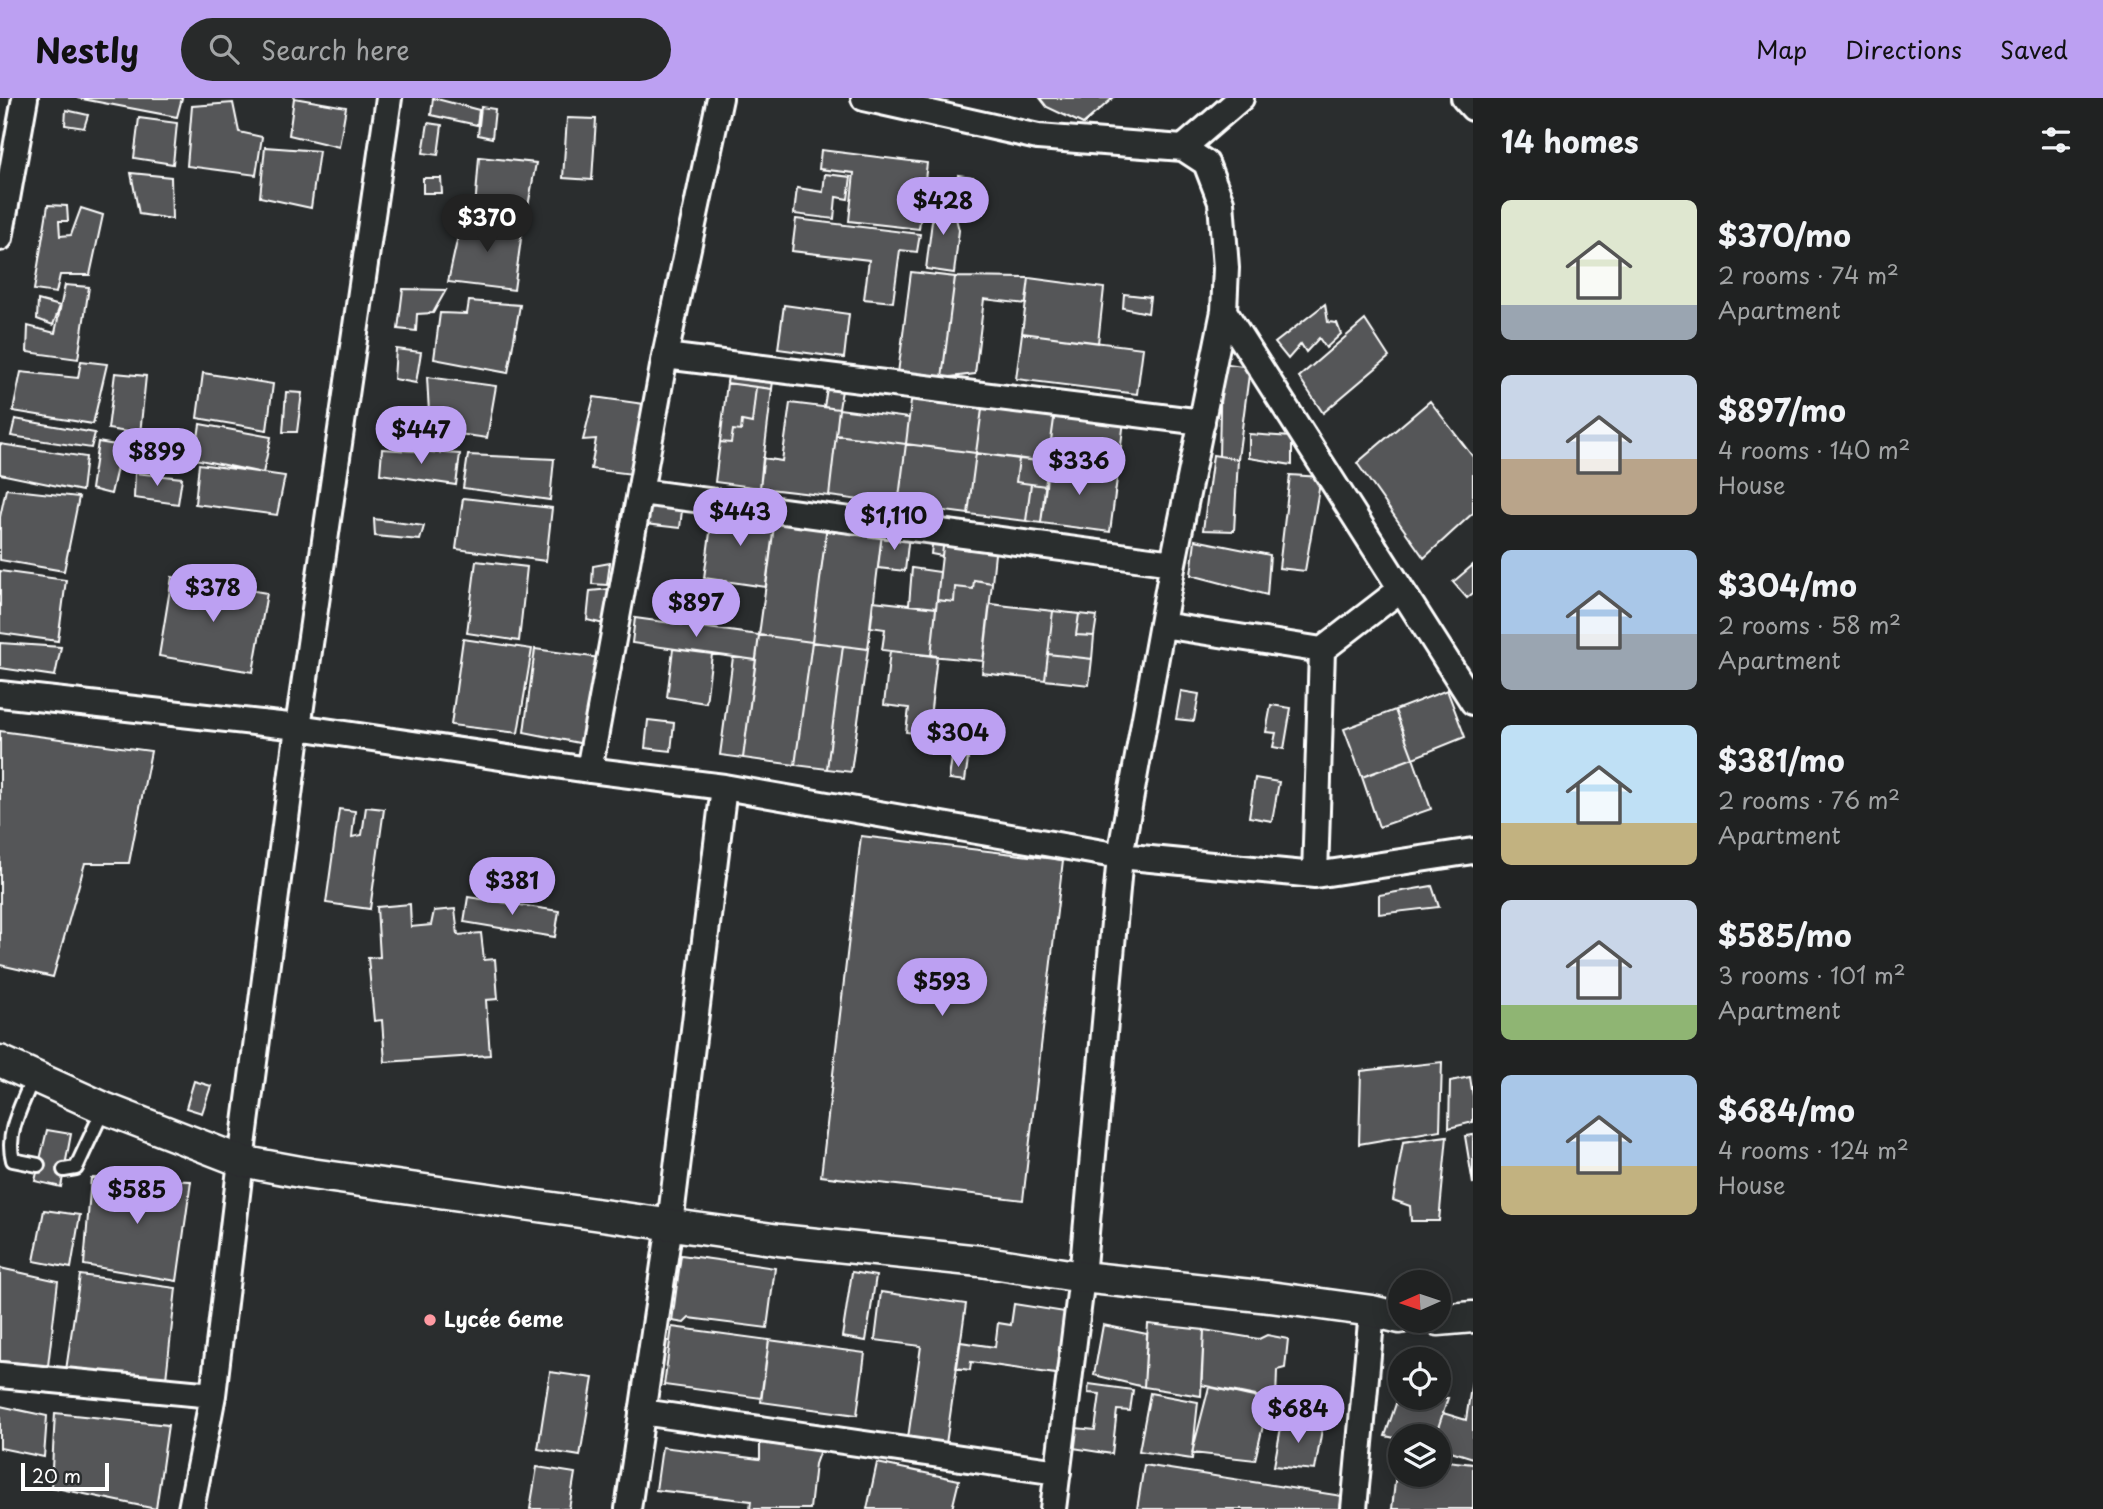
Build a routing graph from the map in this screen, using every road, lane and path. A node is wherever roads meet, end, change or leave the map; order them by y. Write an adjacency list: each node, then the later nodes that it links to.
1 (25, 98): 9 (street)
2 (389, 98): 20 (street)
3 (720, 98): 11 (street)
4 (864, 98): 8 (street)
5 (1241, 98): 8 (street)
6 (1465, 98): 7 (street)
7 (1473, 108)
8 (1183, 148): 10 (street)
9 (0, 238)
10 (1224, 311): 12 (street); 15 (street)
11 (664, 356): 12 (street); 13 (street)
12 (1202, 422): 14 (street)
13 (640, 492): 14 (street); 21 (street)
14 (1173, 563): 16 (street)
15 (1401, 589): 17 (street); 19 (street)
16 (1162, 625): 17 (street); 24 (street)
17 (1322, 650): 25 (street)
18 (0, 694): 20 (street)
19 (1473, 702)
20 (298, 727): 21 (street); 29 (street)
21 (589, 770): 22 (street)
22 (724, 788): 24 (street); 32 (street)
23 (1473, 851): 25 (street)
24 (1120, 856): 25 (street); 33 (street)
25 (1315, 875)
26 (0, 1061): 27 (street)
27 (33, 1077): 28 (street); 30 (lane)
28 (104, 1108): 29 (street); 31 (lane)
29 (241, 1161): 32 (street); 38 (street)
30 (38, 1165)
31 (64, 1170)
32 (670, 1224): 33 (street); 39 (street)
33 (1082, 1278): 34 (street); 40 (street)
34 (1386, 1315): 44 (street)
35 (1473, 1317): 36 (street)
36 (1451, 1319)
37 (0, 1375): 38 (street)
38 (213, 1395): 41 (street)
39 (642, 1412): 40 (street); 42 (street)
40 (1058, 1472): 43 (street)
41 (191, 1509)
42 (628, 1509)
43 (1053, 1509)
44 (1354, 1509)

